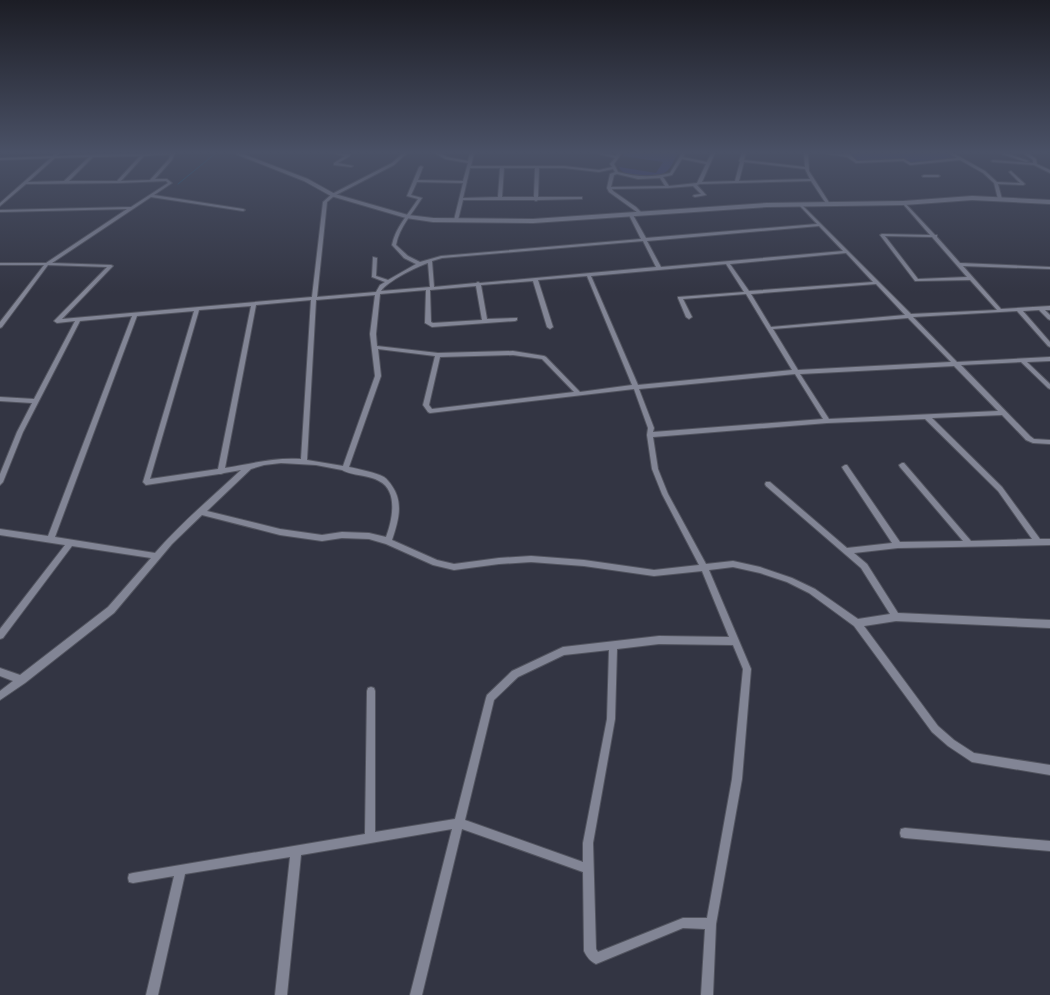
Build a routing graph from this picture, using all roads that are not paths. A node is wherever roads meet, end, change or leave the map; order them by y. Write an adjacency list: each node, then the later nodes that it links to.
1 (146, 199): 19 (street)
2 (174, 199): 20 (street)
3 (328, 199): 48 (street)
4 (348, 199): 24 (street)
5 (419, 199): 24 (street)
6 (462, 199): 25 (street)
7 (478, 199): 13 (street)
8 (549, 199): 14 (street)
9 (620, 199): 22 (street)
10 (825, 199): 18 (street)
11 (943, 199): 16 (street)
12 (1007, 199): 15 (street)
13 (500, 200): 14 (street)
14 (536, 200)
15 (1050, 202)
16 (904, 203): 18 (street); 27 (street)
17 (800, 204): 18 (street); 22 (street); 26 (street)
18 (828, 204)
19 (131, 208): 21 (street); 34 (street)
20 (243, 210)
21 (0, 211)
22 (641, 214): 23 (street)
23 (631, 215): 25 (street); 28 (street)
24 (408, 217): 25 (street); 35 (street)
25 (456, 220)
26 (819, 225): 28 (street); 29 (street)
27 (934, 236): 36 (street); 40 (street)
28 (643, 240): 31 (street); 37 (street)
29 (846, 252): 32 (street); 43 (street)
30 (375, 258): 42 (street)
31 (430, 261): 35 (street); 45 (street)
32 (728, 262): 37 (street); 47 (street)
33 (0, 264): 34 (street)
34 (48, 264): 60 (street); 62 (street)
35 (420, 264): 42 (street)
36 (959, 264): 38 (street); 40 (street)
37 (659, 268): 39 (street)
38 (1050, 268)
39 (588, 274): 41 (street); 72 (street)
40 (972, 278): 53 (street)
41 (535, 279): 44 (street); 63 (street)
42 (389, 282): 46 (street)
43 (876, 282): 47 (street); 57 (street)
44 (478, 283): 45 (street); 61 (street)
45 (430, 288): 46 (street); 61 (street)
46 (378, 292): 48 (street); 66 (street)
47 (748, 292): 56 (street); 64 (street)
48 (314, 298): 49 (street); 82 (street)
49 (254, 304): 52 (street); 87 (street)
50 (1040, 308): 51 (street); 54 (street); 58 (street)
51 (1050, 308)
52 (197, 309): 55 (street); 87 (street)
53 (999, 309): 54 (street); 57 (street)
54 (1018, 309): 65 (street)
55 (136, 315): 60 (street); 92 (street)
56 (689, 316)
57 (910, 316): 64 (street); 70 (street)
58 (1050, 318)
59 (515, 319): 61 (street)
60 (78, 320): 76 (street)
61 (485, 321)
62 (0, 326)
63 (550, 327)
64 (772, 328): 71 (street)
65 (1050, 345)
66 (375, 347): 67 (street); 86 (street)
67 (438, 355): 74 (street); 74 (street)
68 (1050, 359): 69 (street)
69 (1023, 361): 70 (street); 73 (street)
70 (957, 365): 71 (street); 77 (street)
71 (795, 372): 72 (street); 79 (street)
72 (636, 387): 74 (street); 80 (street)
73 (1050, 387)
74 (579, 394)
75 (0, 398): 76 (street)
76 (36, 401): 88 (street)
77 (1004, 413): 78 (street); 81 (street)
78 (926, 416): 79 (street); 95 (street)
79 (827, 421): 80 (street)
80 (650, 436): 101 (street)
81 (1050, 442)
82 (304, 463): 84 (street); 86 (street)
83 (902, 466): 97 (street)
84 (249, 467): 87 (street); 90 (street)
85 (845, 467): 98 (street)
86 (345, 470): 93 (street)
87 (222, 472)
88 (1, 480)
89 (768, 484): 99 (street)
90 (200, 512): 93 (street); 100 (street)
91 (0, 532): 92 (street)
92 (51, 539): 94 (street)
93 (388, 541): 101 (street)
94 (71, 542): 100 (street); 105 (street)
95 (1038, 542): 96 (street); 97 (street)
96 (1050, 542)
97 (968, 543): 98 (street)
98 (898, 545): 99 (street)
99 (846, 550): 102 (street)
100 (157, 556): 109 (street)
101 (704, 567): 103 (street); 106 (street)
102 (896, 617): 103 (street); 104 (street)
103 (857, 623): 112 (street)
104 (1050, 624)
105 (0, 635)
106 (736, 641): 107 (street); 121 (street)
107 (613, 646): 113 (street); 118 (street)
108 (0, 672): 109 (street)
109 (22, 680): 111 (street)
110 (371, 691): 115 (street)
111 (0, 696)
112 (1050, 770)
113 (459, 823): 115 (street); 118 (street); 124 (street)
114 (906, 833): 116 (street)
115 (370, 838): 117 (street)
116 (1049, 849)
117 (296, 851): 119 (street); 123 (street)
118 (589, 869): 121 (street)
119 (181, 870): 120 (street); 122 (street)
120 (133, 878)
121 (711, 924): 125 (street)
122 (152, 995)
123 (281, 995)
124 (416, 995)
125 (707, 995)

